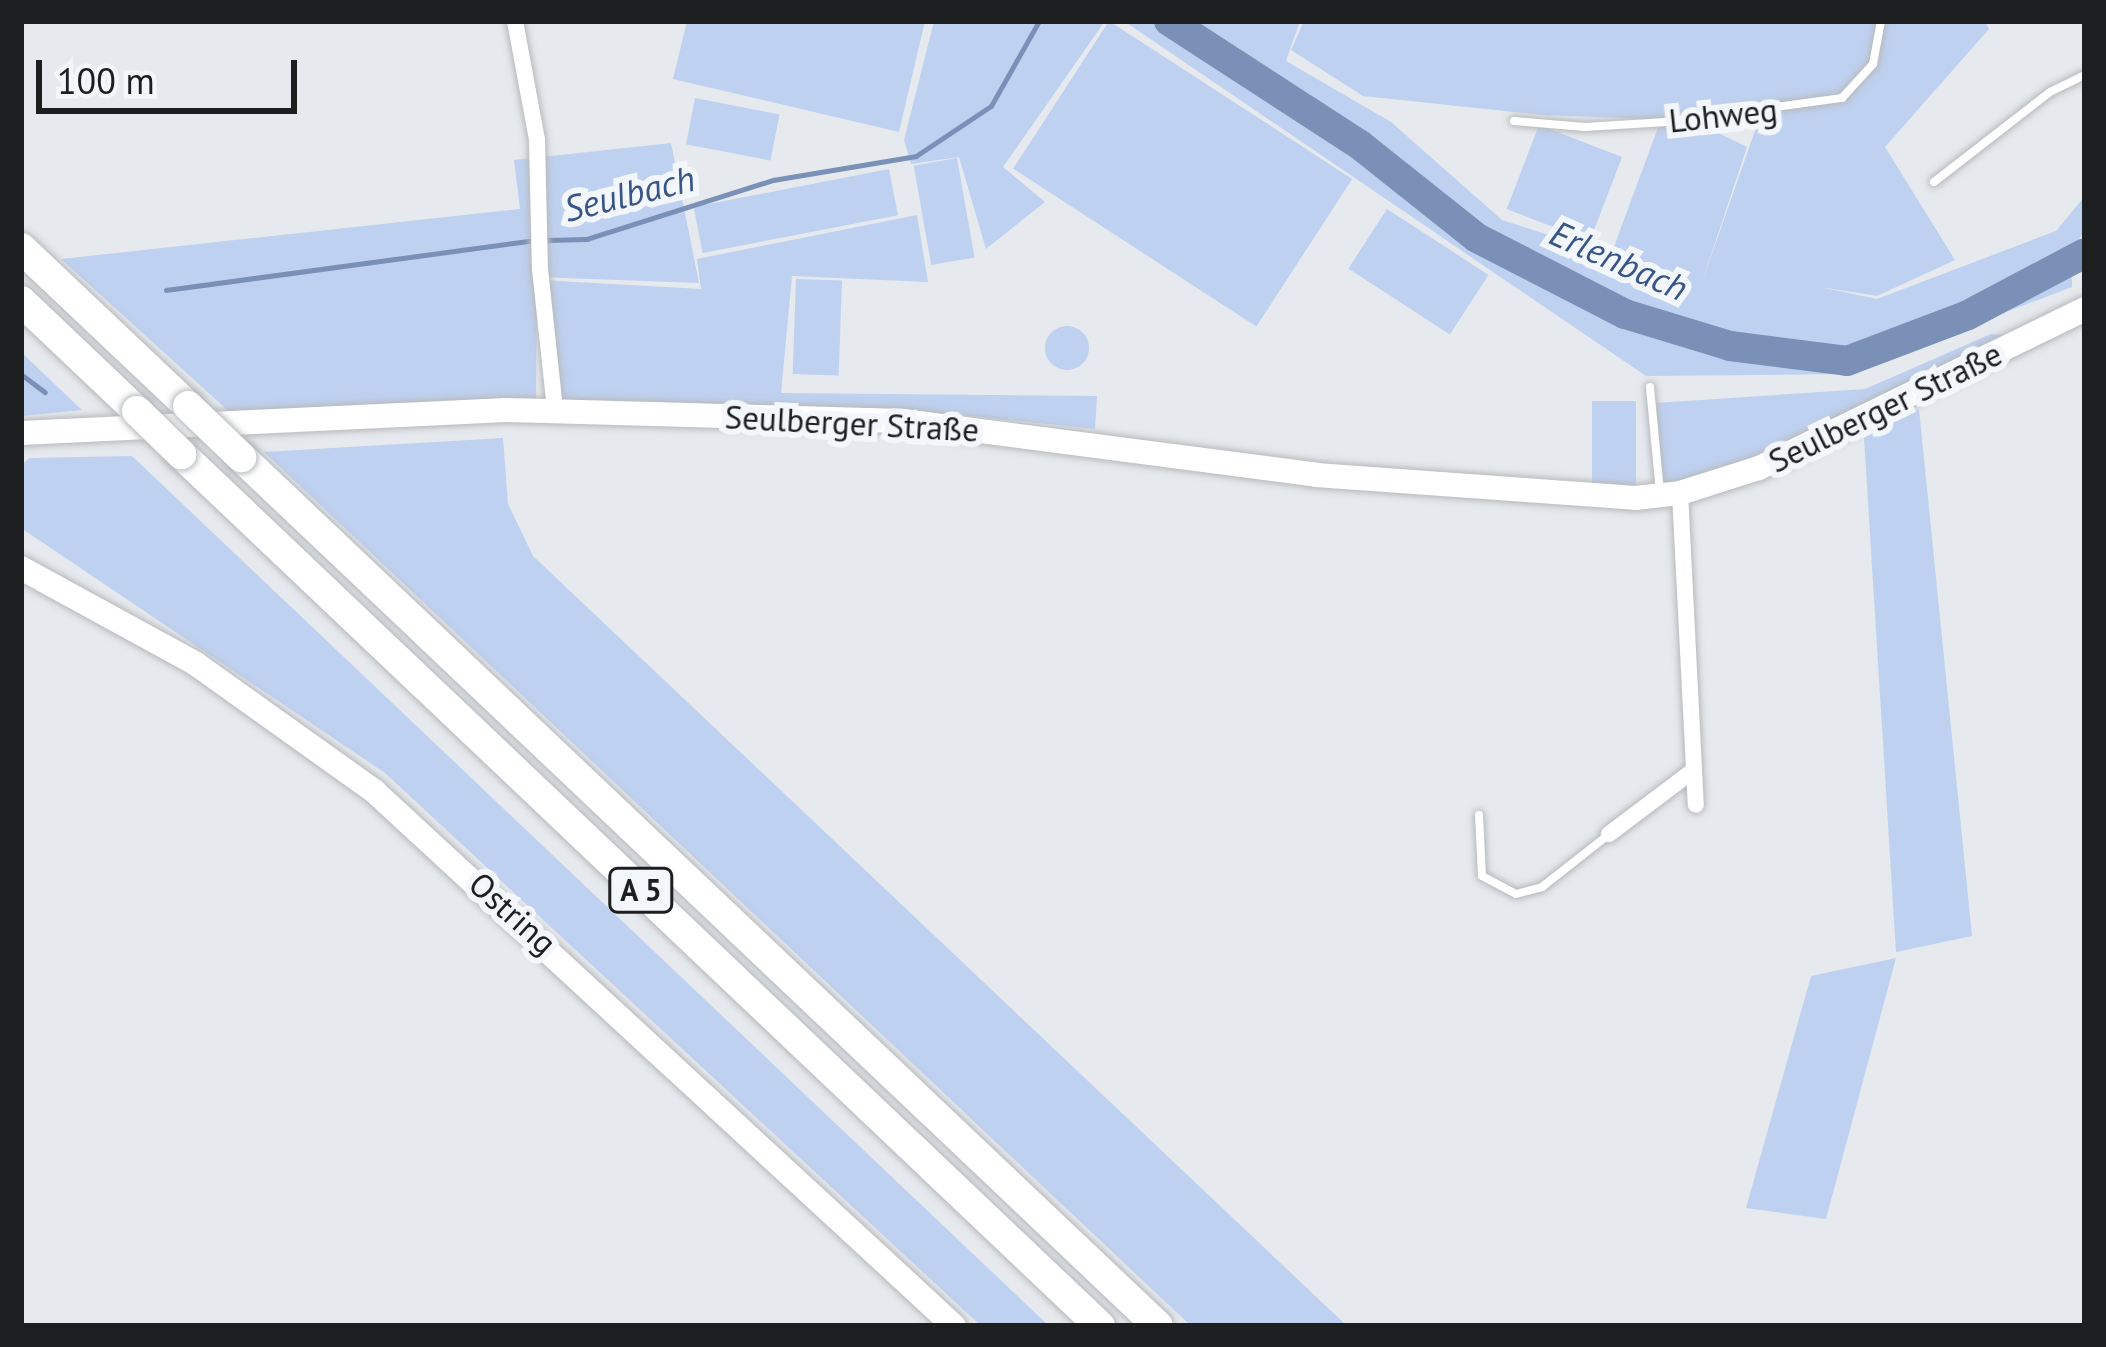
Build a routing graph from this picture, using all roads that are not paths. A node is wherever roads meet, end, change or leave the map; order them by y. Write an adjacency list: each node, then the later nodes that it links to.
1 (515, 21): 10 (street)
2 (1881, 21): 4 (lane, Lohweg)
3 (2085, 74): 5 (lane)
4 (1514, 121)
5 (1934, 182)
6 (21, 248): 20 (highway, A 5, bridge)
7 (21, 301): 19 (highway, A 5, bridge)
8 (2085, 309): 12 (street, Seulberger Straße)
9 (1650, 387): 12 (lane)
10 (555, 410): 11 (street, Seulberger Straße); 12 (street, Seulberger Straße)
11 (21, 433)
12 (1670, 495): 14 (street)
13 (24, 567): 18 (street, Ostring)
14 (1694, 770): 15 (street); 17 (street)
15 (1696, 806)
16 (1479, 815): 17 (lane)
17 (1609, 834)
18 (953, 1326)
19 (1100, 1326)
20 (1157, 1326)

